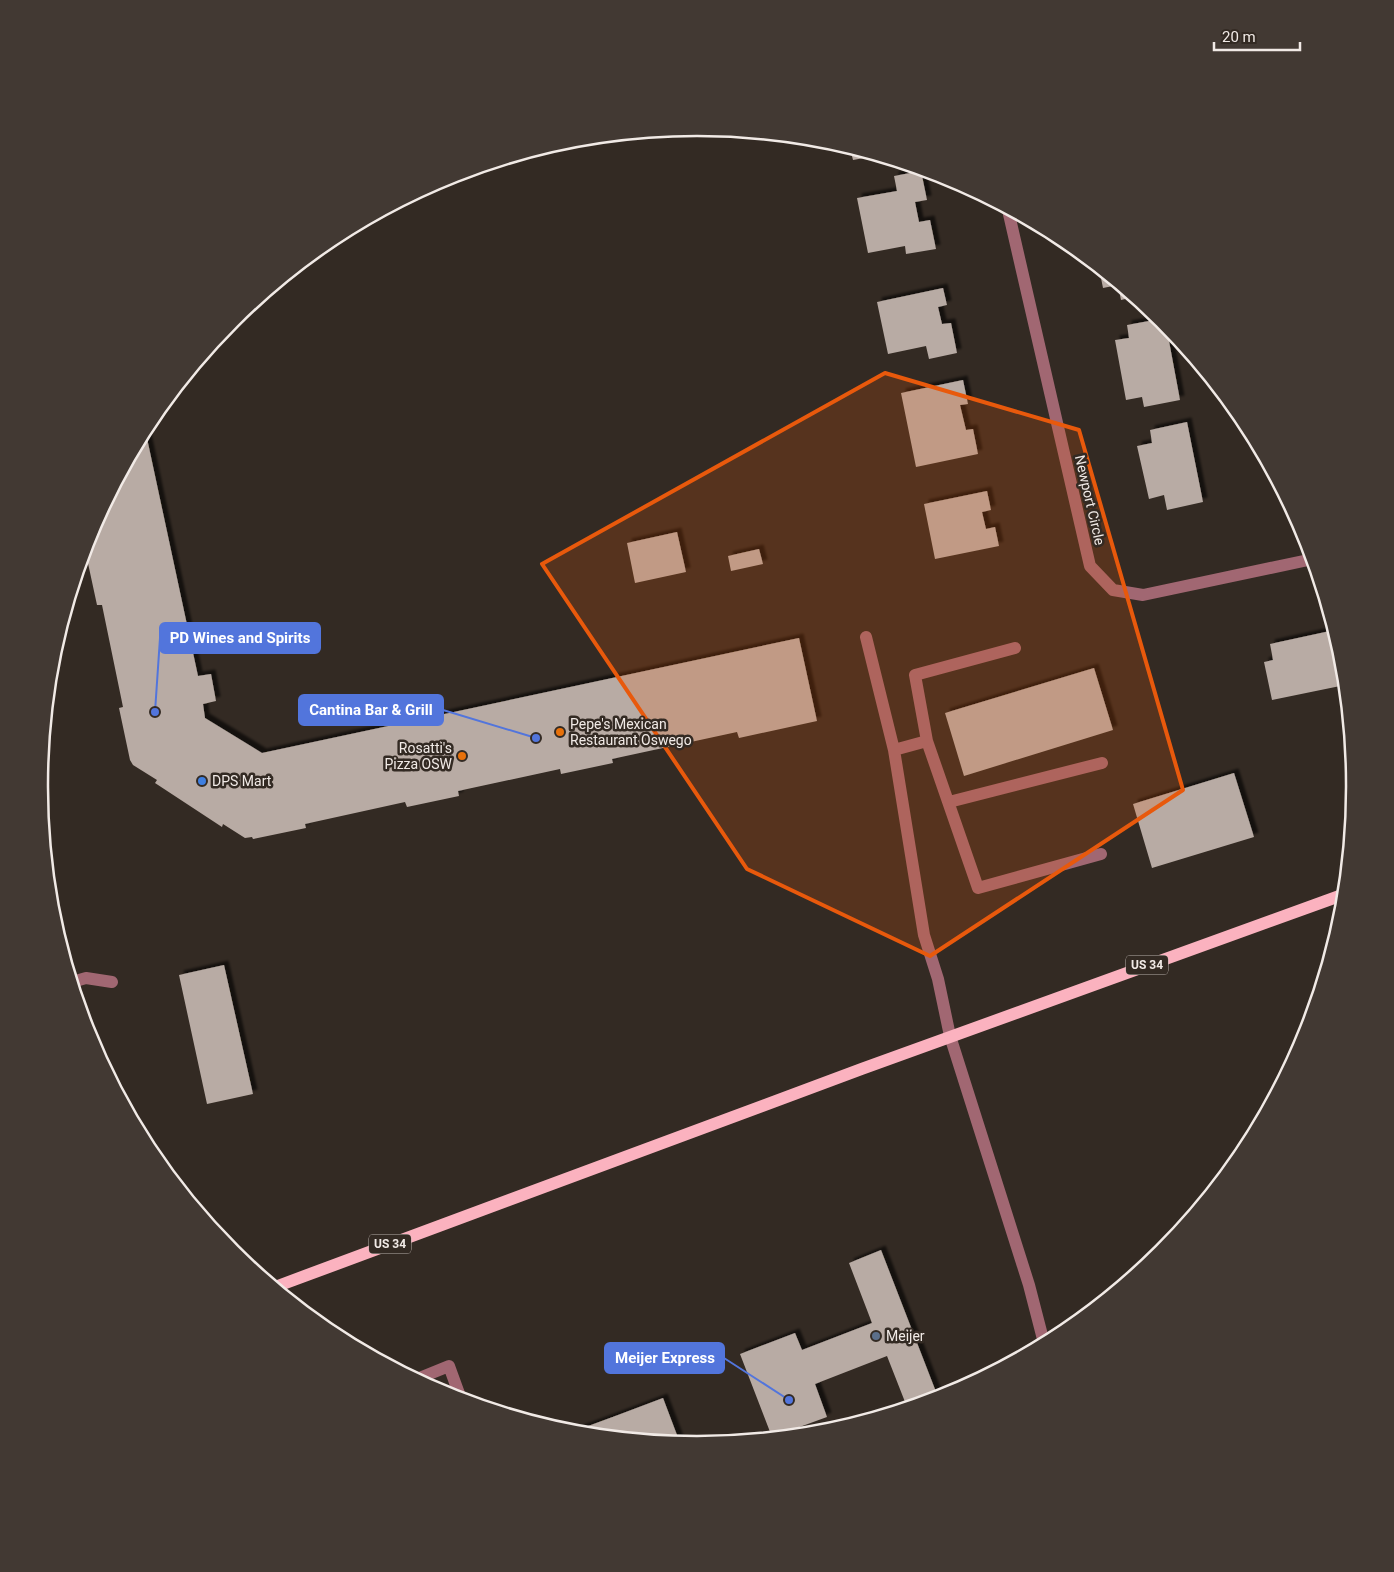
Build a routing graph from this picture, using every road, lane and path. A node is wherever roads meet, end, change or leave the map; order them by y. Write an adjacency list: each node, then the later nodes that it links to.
1 (1010, 217): 2 (street, Newport Circle)
2 (1306, 561)
3 (866, 637): 6 (street)
4 (1015, 648): 5 (street)
5 (928, 741): 6 (street); 8 (street)
6 (894, 750): 13 (street)
7 (1102, 763): 8 (street)
8 (948, 802): 9 (street)
9 (1101, 854)
10 (1337, 897): 13 (main road, US 34)
11 (78, 980): 12 (street)
12 (112, 982)
13 (950, 1036): 14 (main road, US 34); 15 (street)
14 (282, 1284)
15 (1042, 1336)
16 (425, 1376): 17 (street)
17 (458, 1390)

